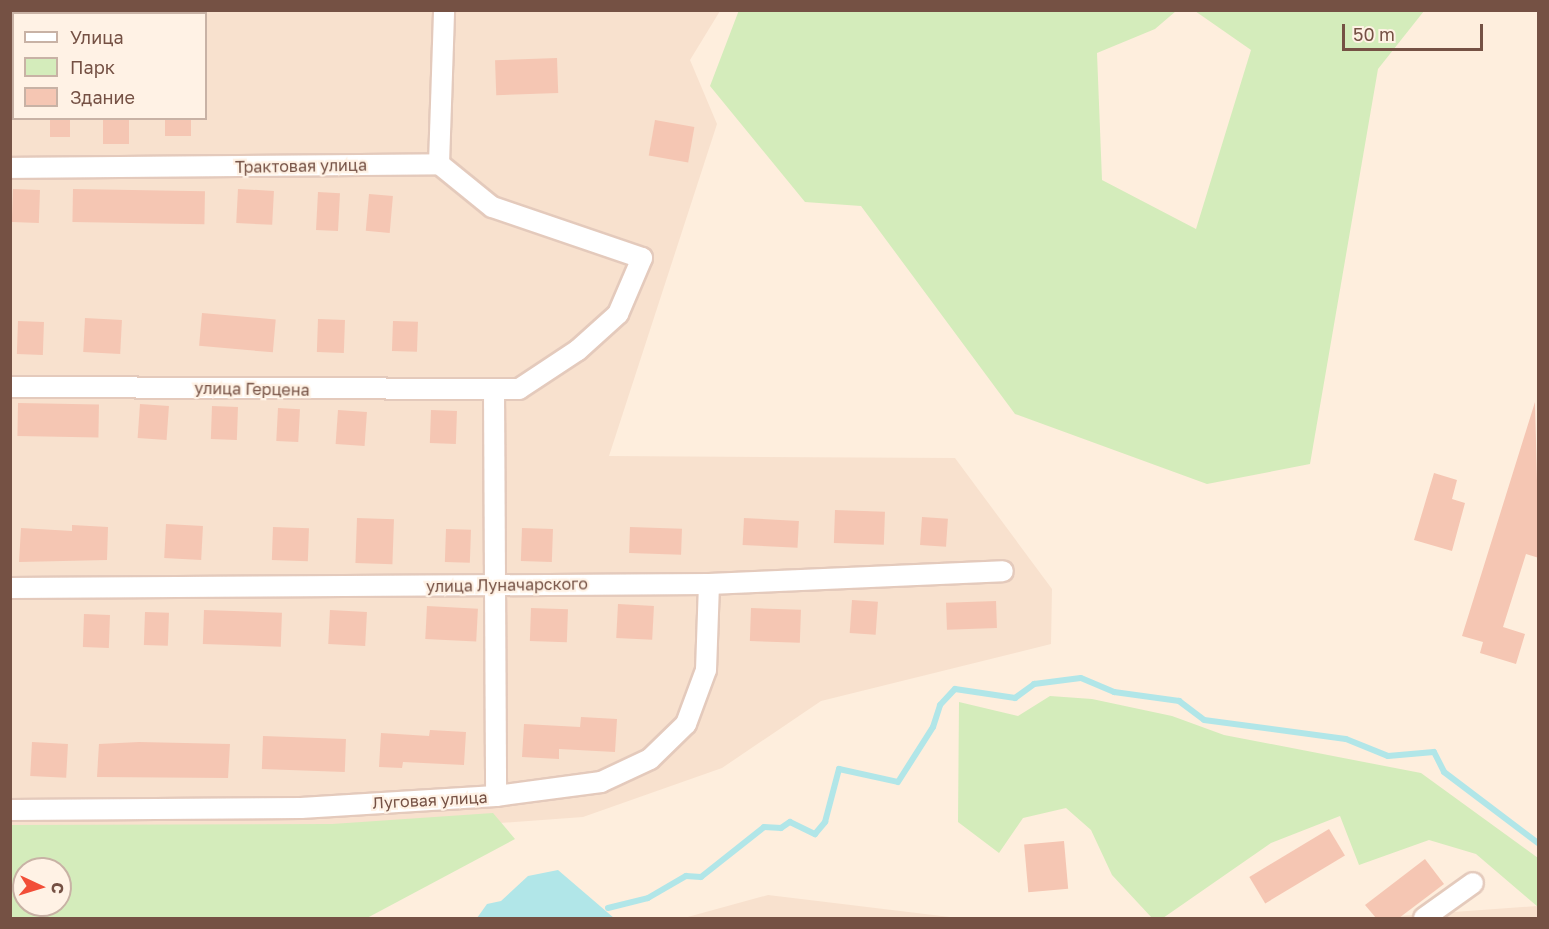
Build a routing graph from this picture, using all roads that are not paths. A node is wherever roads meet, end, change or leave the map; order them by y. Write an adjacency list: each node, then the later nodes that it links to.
1 (444, 10): 2 (street)
2 (439, 164): 3 (street, Трактовая улица); 5 (street, улица Герцена)
3 (10, 168)
4 (10, 387): 5 (street, улица Герцена)
5 (494, 390): 8 (street)
6 (1003, 571): 7 (street, улица Луначарского)
7 (709, 584): 8 (street, улица Луначарского); 10 (street, Луговая улица)
8 (498, 585): 9 (street, улица Луначарского); 10 (street)
9 (10, 588)
10 (496, 796): 11 (street, Луговая улица)
11 (10, 810)
12 (1473, 883): 13 (street)
13 (1424, 918)

